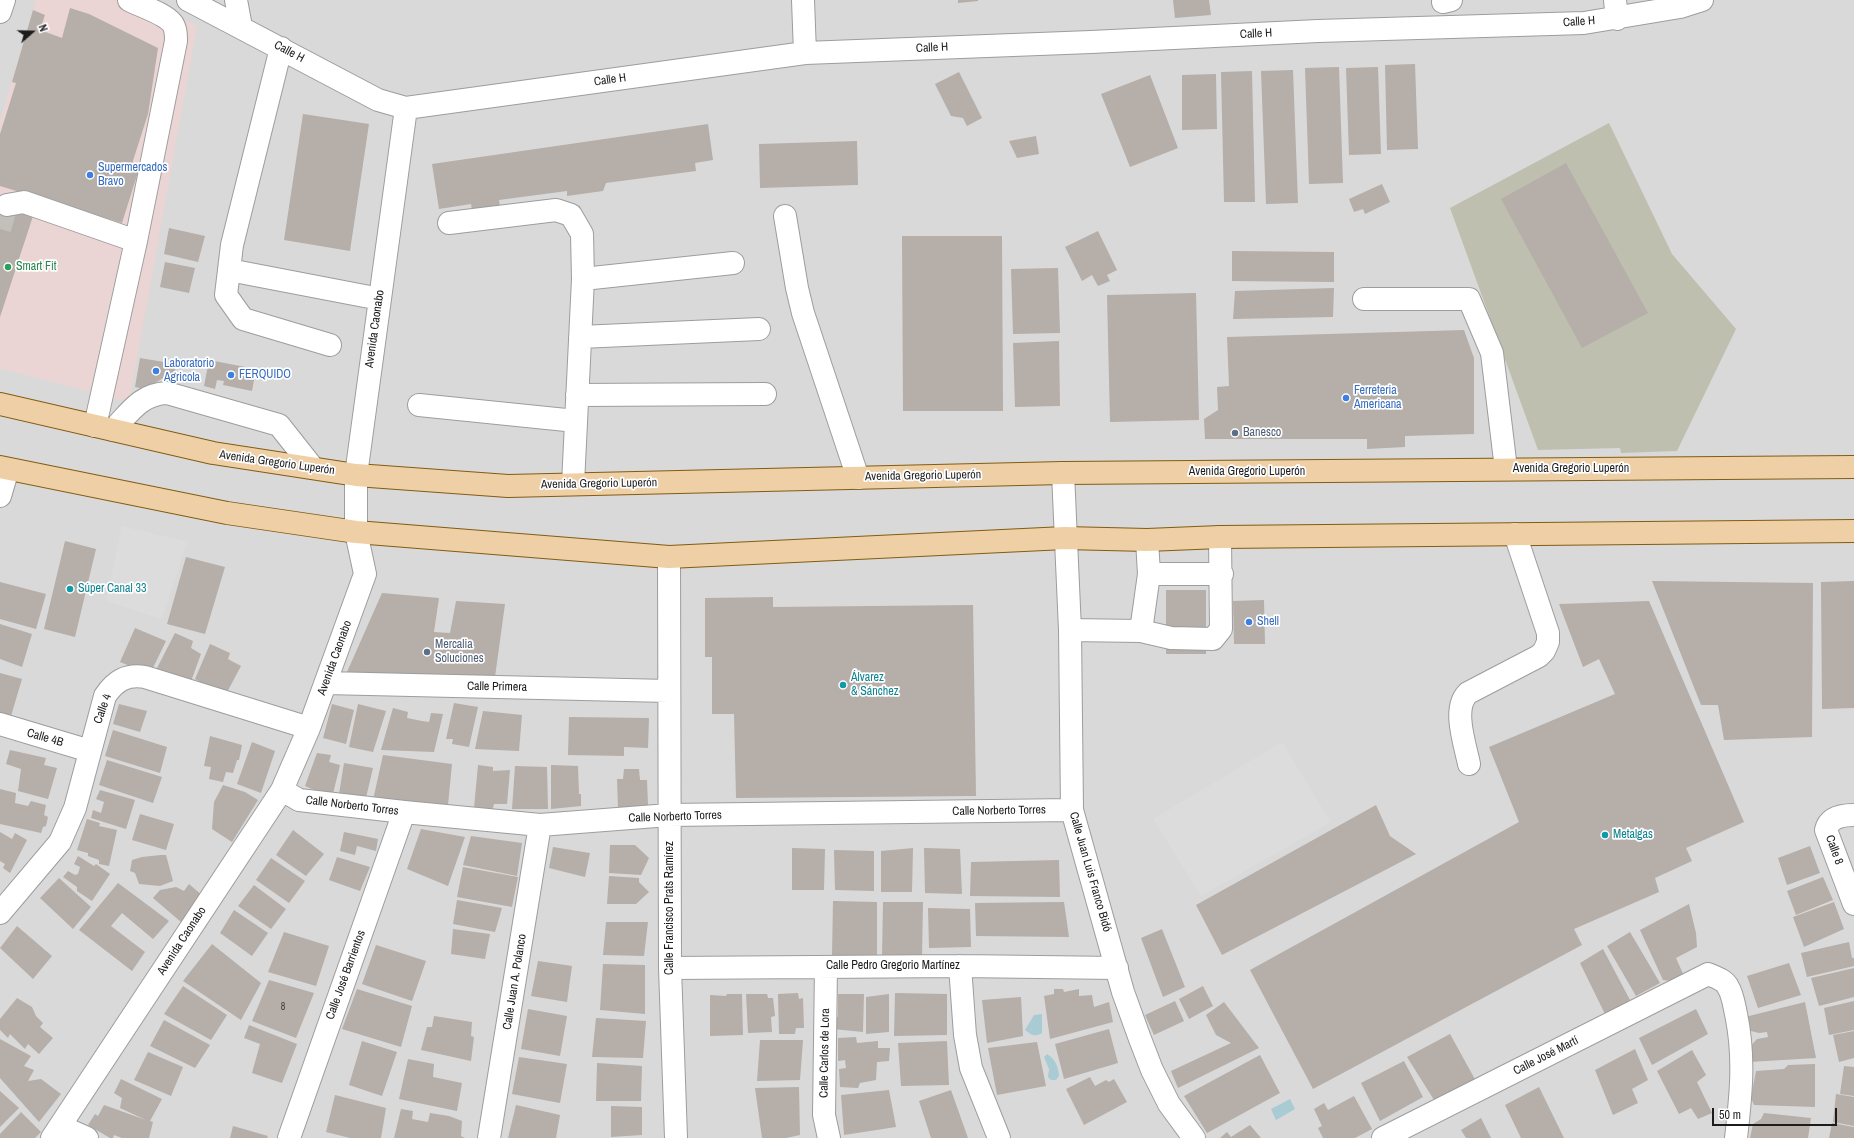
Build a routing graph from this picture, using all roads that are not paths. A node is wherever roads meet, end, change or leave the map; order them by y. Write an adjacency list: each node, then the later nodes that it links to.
1 (4, 0): 8 (street)
2 (129, 0): 16 (street)
3 (188, 0): 9 (street, Calle H)
4 (236, 0): 9 (street)
5 (803, 0): 11 (street)
6 (1702, 0): 7 (street, Calle H)
7 (1616, 9): 11 (street, Calle H)
8 (0, 12)
9 (241, 27): 10 (street, Calle H)
10 (281, 48): 12 (street, Calle H); 18 (street)
11 (805, 53): 12 (street, Calle H)
12 (406, 108): 20 (street, Avenida Caonabo)
13 (7, 205): 16 (street)
14 (786, 216): 37 (street)
15 (449, 223): 19 (street)
16 (136, 241): 30 (street)
17 (733, 263): 19 (street)
18 (229, 270): 20 (street); 24 (street)
19 (583, 279): 23 (street)
20 (380, 299): 36 (street, Avenida Caonabo)
21 (1364, 299): 34 (street)
22 (759, 329): 23 (street)
23 (580, 337): 25 (street)
24 (330, 345)
25 (577, 394): 26 (street); 29 (street)
26 (765, 394)
27 (0, 404): 30 (main road, Avenida Gregorio Luperón)
28 (419, 405): 29 (street)
29 (576, 422): 38 (street)
30 (104, 428): 33 (main road, Avenida Gregorio Luperón); 33 (street)
31 (1854, 467): 34 (main road, Avenida Gregorio Luperón)
32 (4, 468): 39 (street); 41 (main road)
33 (312, 468): 36 (main road, Avenida Gregorio Luperón)
34 (1506, 469): 35 (main road, Avenida Gregorio Luperón)
35 (1063, 473): 37 (main road, Avenida Gregorio Luperón); 44 (street, Calle Juan Luis Franco Bidó)
36 (356, 475): 38 (main road, Avenida Gregorio Luperón); 41 (street, Avenida Caonabo)
37 (858, 478): 38 (main road, Avenida Gregorio Luperón)
38 (573, 484)
39 (0, 496)
40 (1854, 531): 42 (main road)
41 (356, 532): 46 (main road); 51 (street, Avenida Caonabo)
42 (1515, 534): 43 (main road); 56 (street)
43 (1220, 537): 45 (main road); 48 (street)
44 (1065, 538): 45 (main road); 46 (main road); 49 (street, Calle Juan Luis Franco Bidó)
45 (1147, 540): 47 (street)
46 (669, 557): 52 (street, Calle Francisco Prats Ramírez)
47 (1149, 574): 48 (street); 50 (street)
48 (1222, 574): 50 (street)
49 (1070, 630): 50 (street); 58 (street, Calle Juan Luis Franco Bidó)
50 (1141, 631)
51 (326, 683): 52 (street, Calle Primera); 54 (street, Avenida Caonabo)
52 (668, 691): 60 (street, Calle Francisco Prats Ramírez)
53 (0, 724): 55 (street, Calle 4B)
54 (309, 728): 55 (street, Calle 4); 57 (street, Avenida Caonabo)
55 (90, 751): 64 (street, Calle 4)
56 (1469, 764)
57 (282, 790): 59 (street, Calle Norberto Torres); 69 (street, Avenida Caonabo)
58 (1072, 810): 60 (street, Calle Norberto Torres); 68 (street, Calle Juan Luis Franco Bidó)
59 (404, 812): 62 (street, Calle Norberto Torres); 71 (street, Calle José Barrientos)
60 (669, 815): 62 (street, Calle Norberto Torres); 67 (street, Calle Francisco Prats Ramírez)
61 (1854, 815): 63 (street, Calle 8)
62 (540, 826): 72 (street, Calle Juan A. Polanco)
63 (1854, 904)
64 (0, 913)
65 (960, 966): 66 (street, Calle Pedro Gregorio Martínez); 68 (street, Calle Pedro Gregorio Martínez); 75 (street)
66 (826, 967): 67 (street, Calle Pedro Gregorio Martínez); 74 (street, Calle Carlos de Lora)
67 (670, 968): 73 (street, Calle Francisco Prats Ramírez)
68 (1117, 968): 76 (street, Calle Juan Luis Franco Bidó)
69 (56, 1132): 70 (street)
70 (87, 1138)
71 (289, 1138)
72 (489, 1138)
73 (676, 1138)
74 (830, 1138)
75 (999, 1138)
76 (1194, 1138)
77 (1383, 1138): 78 (street, Calle José Martí)
78 (1736, 1138)

